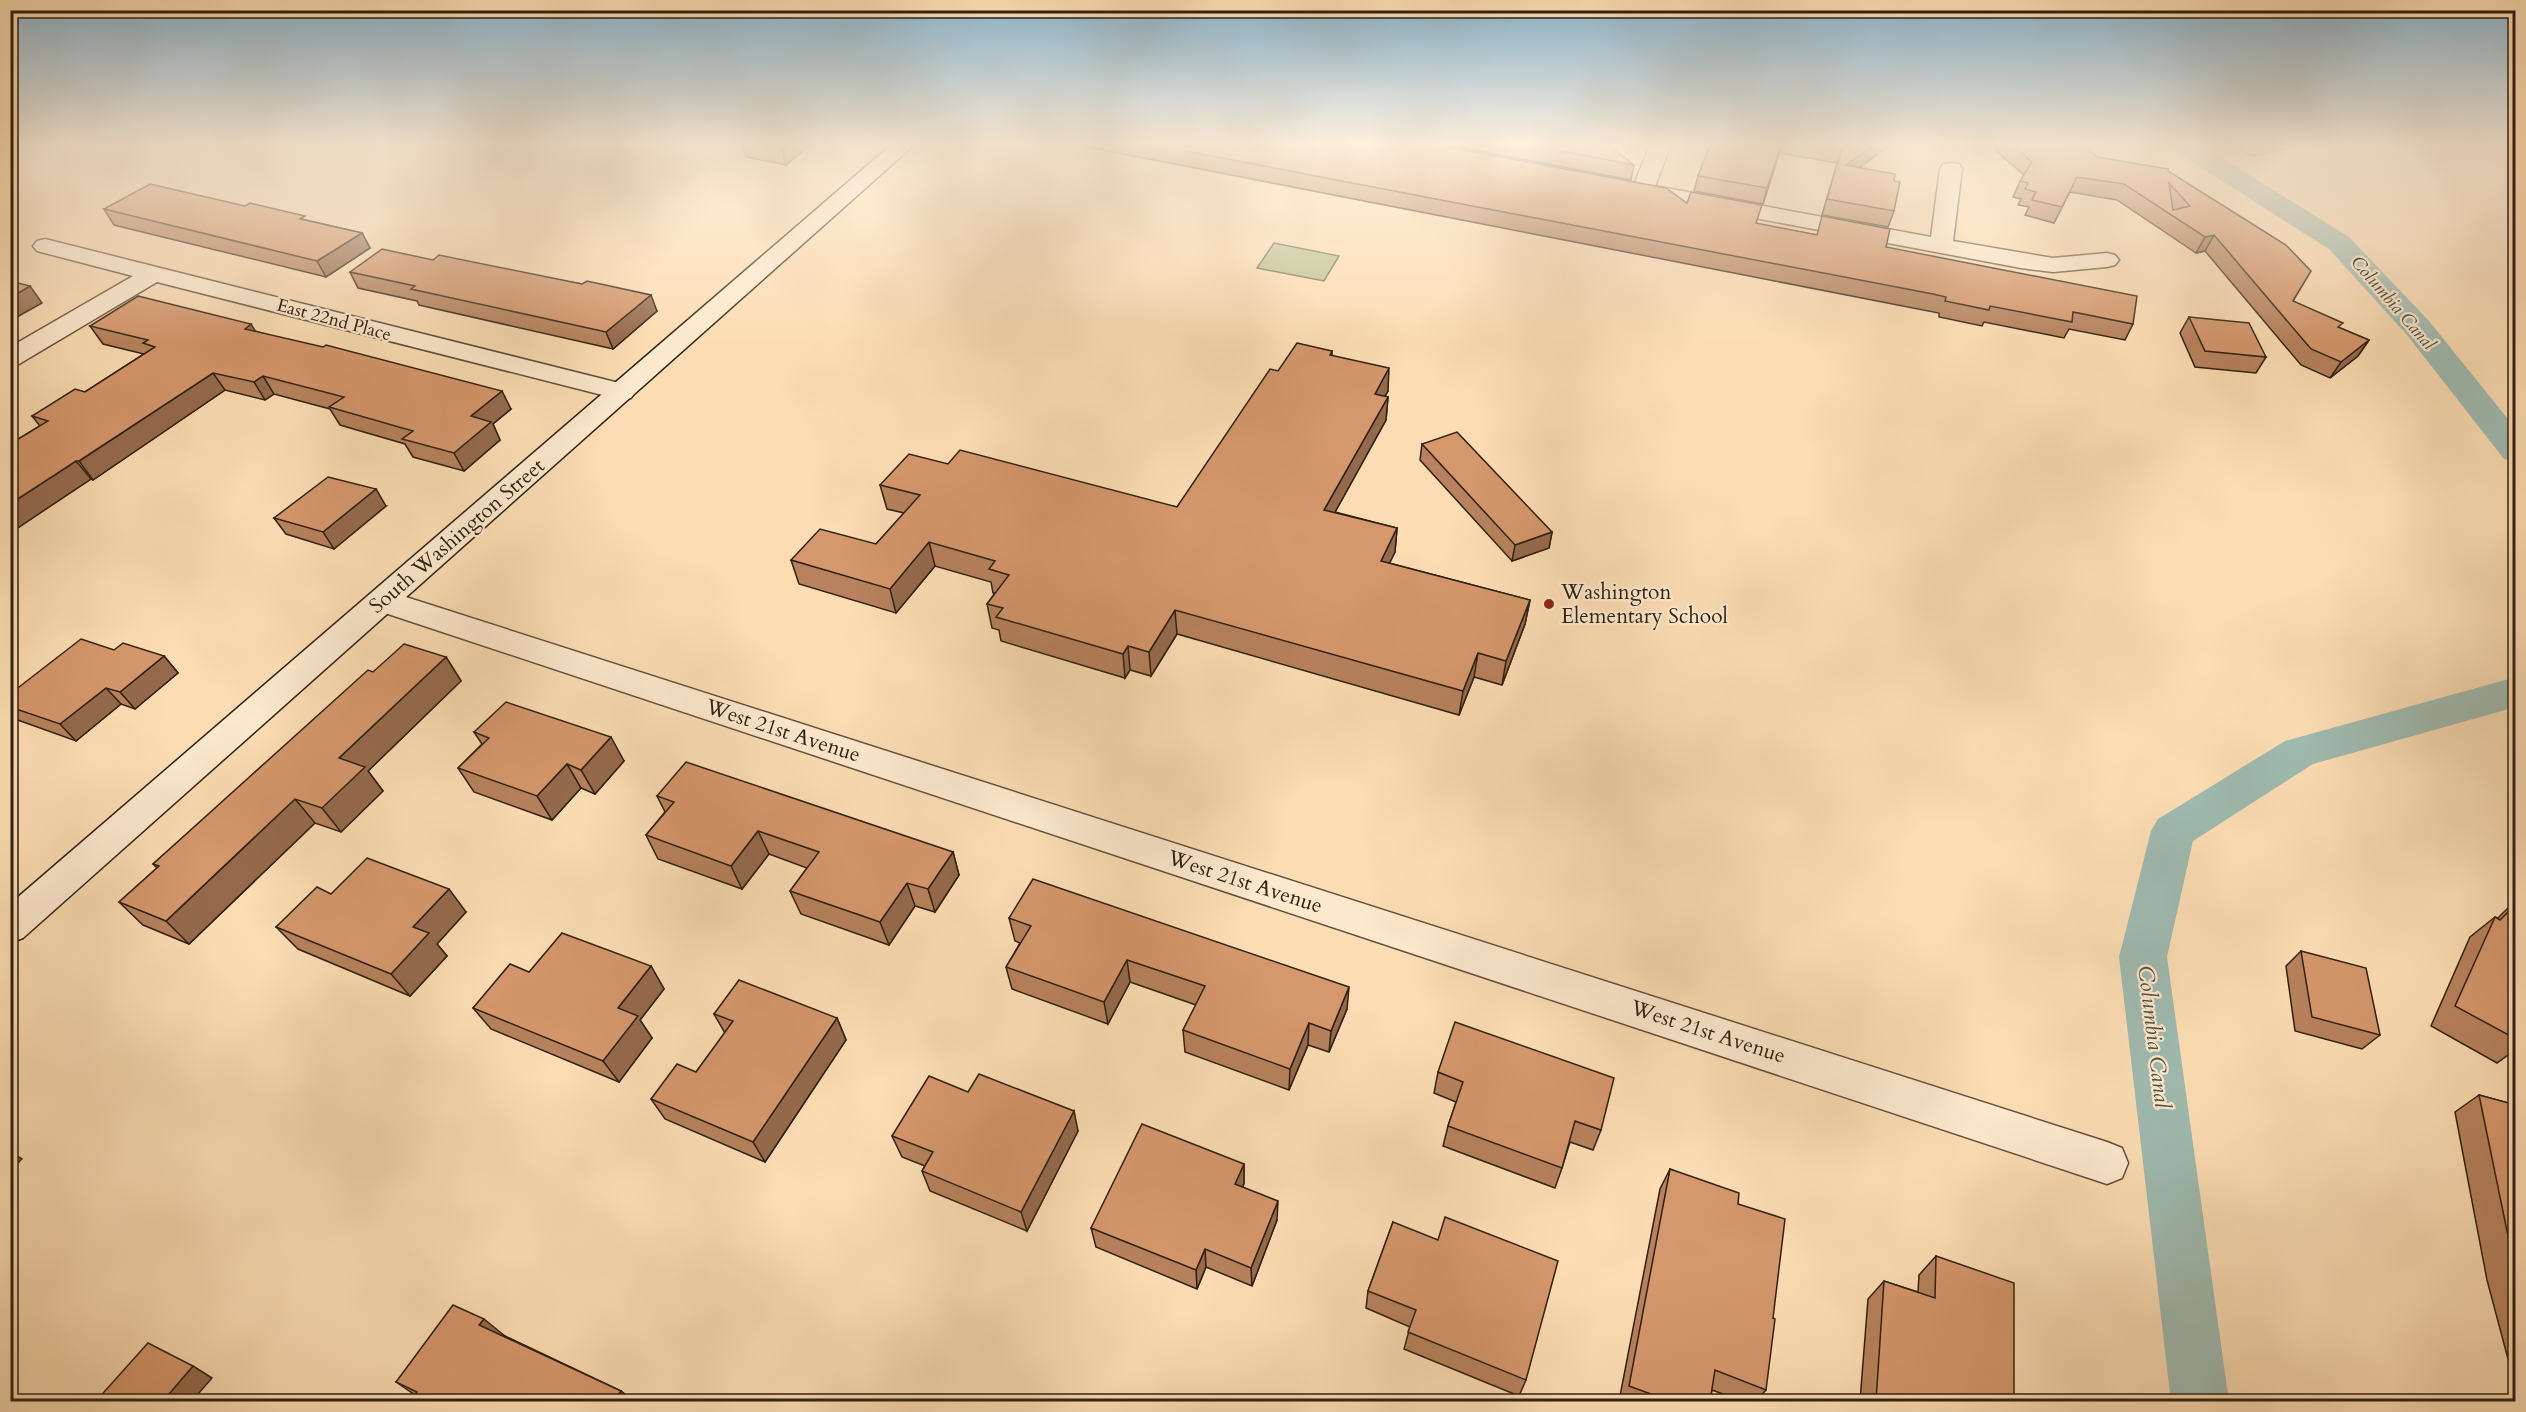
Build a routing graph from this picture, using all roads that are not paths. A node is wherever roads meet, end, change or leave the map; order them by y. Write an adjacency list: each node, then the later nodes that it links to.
1 (830, 211): 9 (street, South Washington Street)
2 (1750, 211): 5 (street)
3 (1946, 211): 5 (street)
4 (45, 246): 7 (street, East 22nd Place)
5 (1941, 246): 6 (street)
6 (2107, 260)
7 (155, 273): 8 (street); 9 (street, East 22nd Place)
8 (10, 359)
9 (622, 392): 10 (street, South Washington Street)
10 (384, 601): 11 (street, South Washington Street); 12 (street, West 21st Avenue)
11 (10, 927)
12 (2107, 1162)

